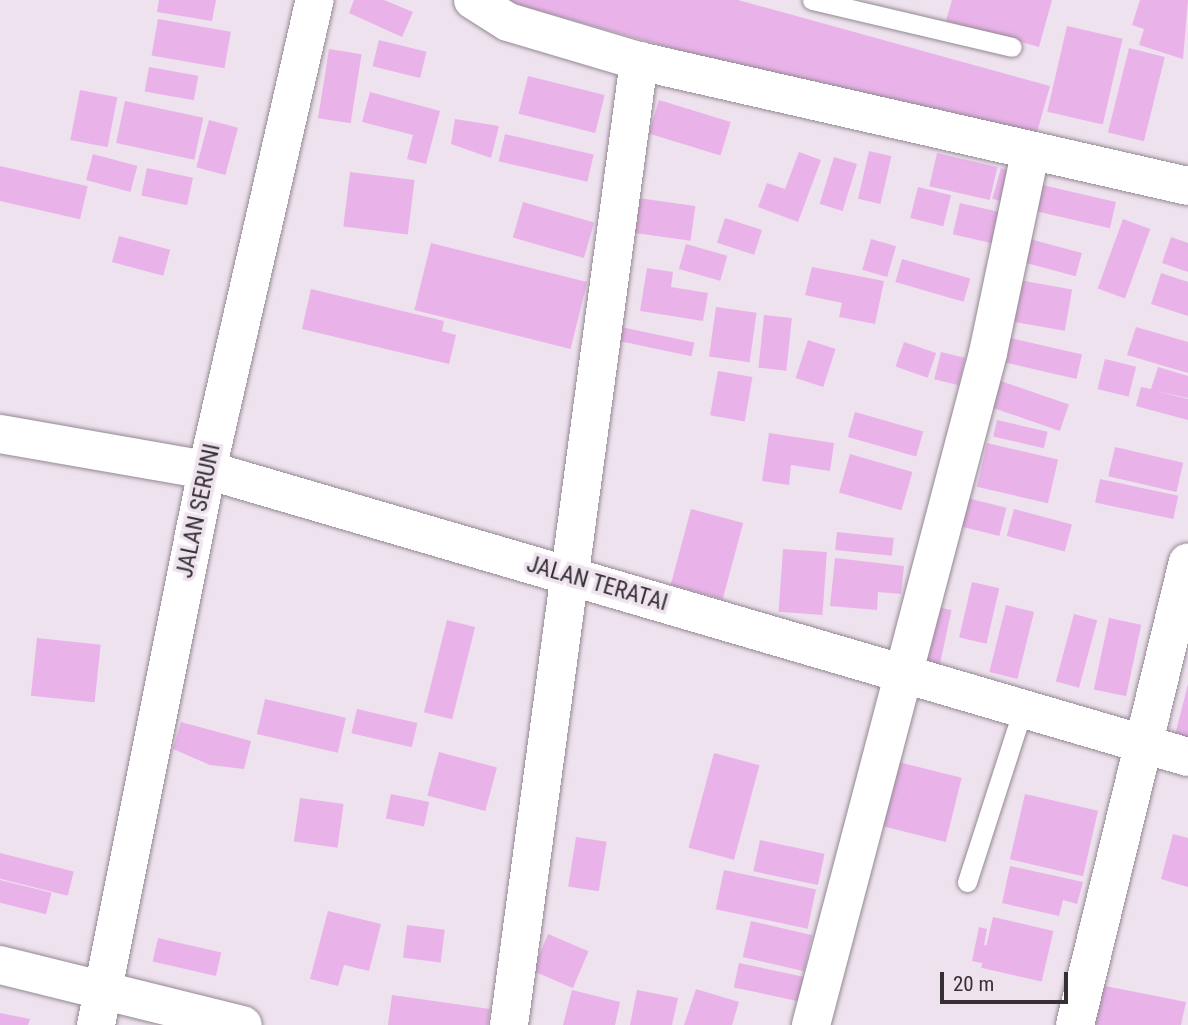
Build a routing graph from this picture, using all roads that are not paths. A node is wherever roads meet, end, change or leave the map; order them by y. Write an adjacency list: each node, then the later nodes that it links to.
1 (315, 0): 9 (street, JALAN SERUNI)
2 (473, 0): 5 (street)
3 (812, 0): 4 (lane)
4 (1013, 47)
5 (639, 61): 6 (street); 11 (street)
6 (1030, 154): 7 (street); 12 (street)
7 (1188, 186)
8 (0, 434): 9 (street, JALAN TERATAI)
9 (207, 470): 11 (street, JALAN TERATAI); 18 (street, JALAN SERUNI)
10 (1188, 563): 14 (street)
11 (572, 577): 12 (street, JALAN TERATAI); 21 (street)
12 (903, 674): 13 (street, JALAN TERATAI); 22 (street)
13 (1023, 709): 14 (street, JALAN TERATAI); 16 (lane)
14 (1139, 742): 15 (street, JALAN TERATAI); 23 (street)
15 (1188, 757)
16 (967, 882)
17 (0, 965): 18 (street)
18 (101, 988): 19 (street, JALAN SERUNI); 20 (street)
19 (96, 1025)
20 (243, 1025)
21 (509, 1025)
22 (811, 1025)
23 (1075, 1025)

